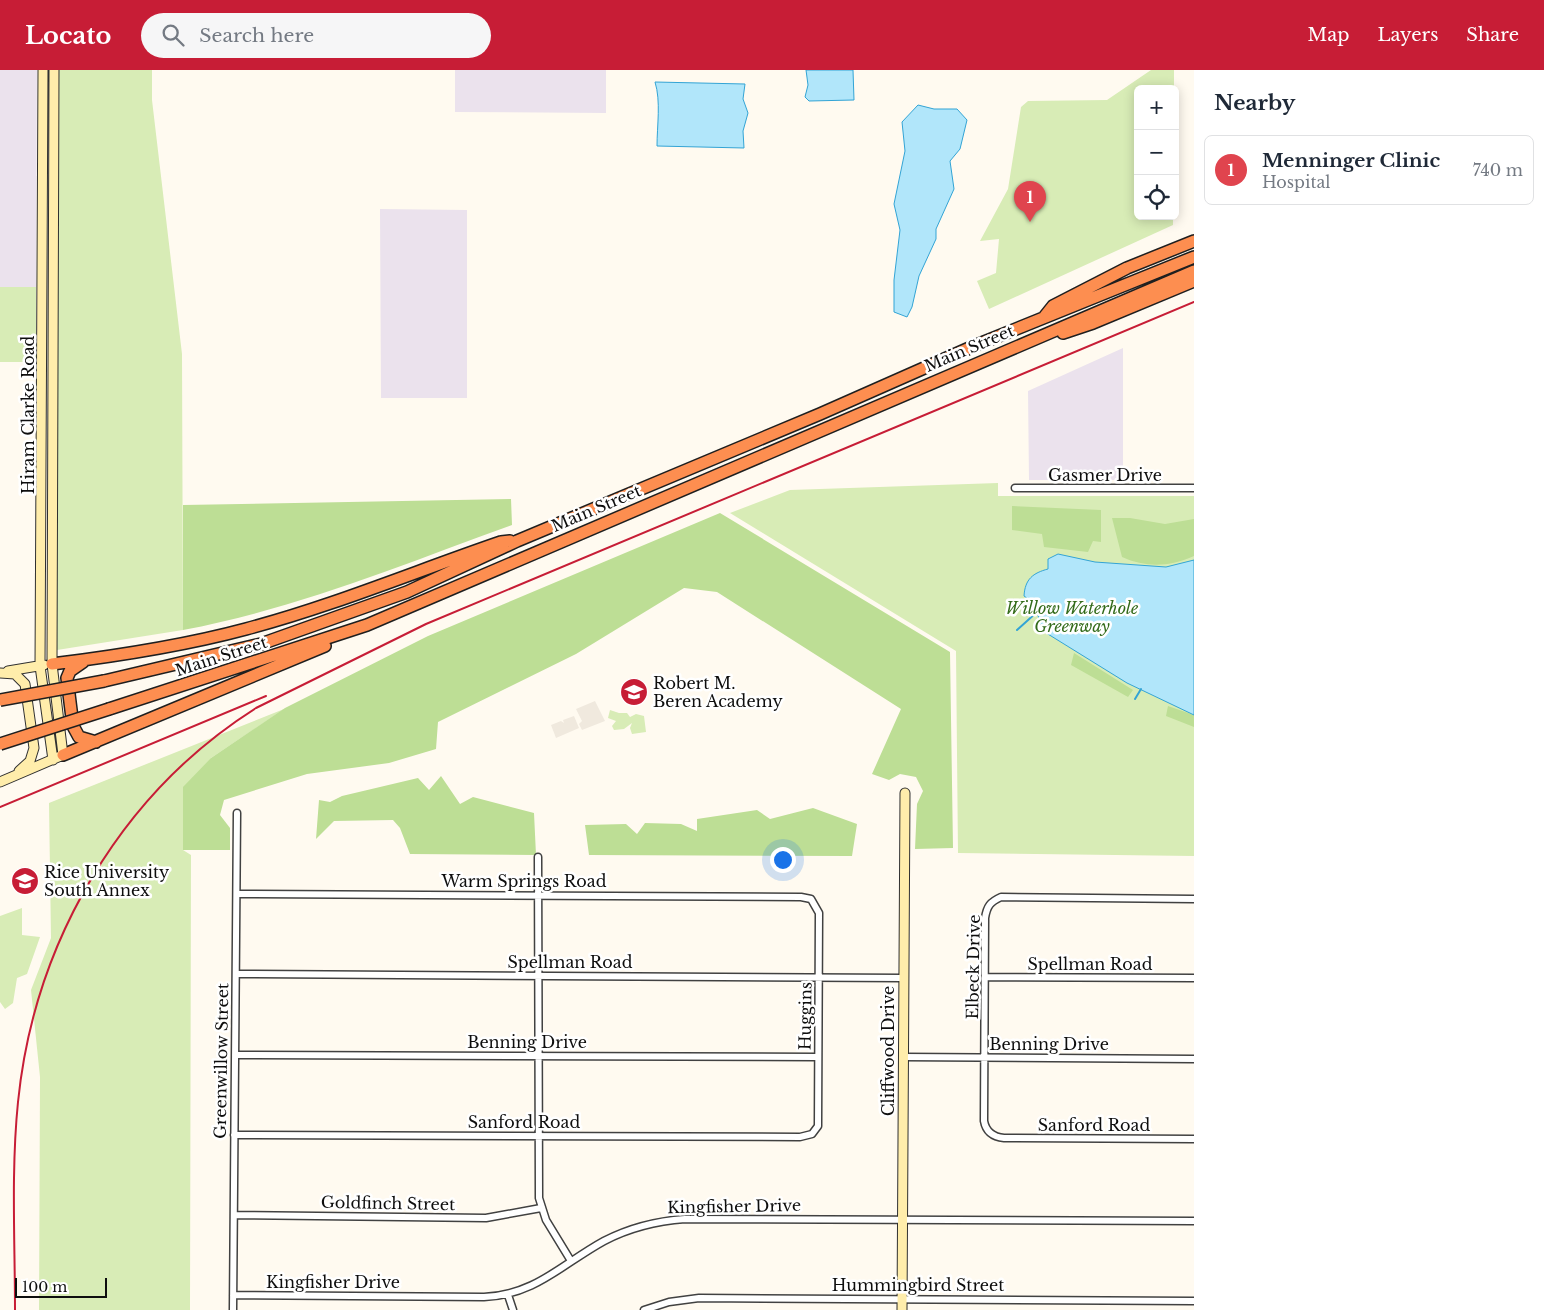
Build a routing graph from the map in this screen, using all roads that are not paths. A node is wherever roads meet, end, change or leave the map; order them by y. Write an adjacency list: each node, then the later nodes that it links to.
1 (43, 70): 4 (main road, Hiram Clarke Road)
2 (54, 70): 3 (main road, Hiram Clarke Road)
3 (54, 113): 4 (main road); 5 (main road, Hiram Clarke Road)
4 (42, 116): 6 (main road, Hiram Clarke Road)
5 (54, 197): 6 (main road); 12 (main road, Hiram Clarke Road)
6 (43, 199): 11 (main road, Hiram Clarke Road)
7 (1194, 241): 13 (highway)
8 (1194, 257): 13 (highway, Main Street)
9 (1194, 271): 14 (highway, Main Street)
10 (1194, 281): 14 (highway)
11 (43, 282): 12 (main road); 15 (main road, Hiram Clarke Road)
12 (54, 282): 16 (main road, Hiram Clarke Road)
13 (1044, 317): 21 (highway, Main Street)
14 (981, 360): 24 (highway, Main Street)
15 (43, 367): 16 (main road); 17 (main road, Hiram Clarke Road)
16 (53, 367): 18 (main road, Hiram Clarke Road)
17 (43, 462): 18 (main road); 22 (main road, Hiram Clarke Road)
18 (53, 462): 23 (main road, Hiram Clarke Road)
19 (1015, 488): 20 (street, Gasmer Drive)
20 (1194, 488)
21 (516, 541): 25 (highway); 29 (highway, Main Street, bridge)
22 (41, 561): 23 (main road); 27 (main road, Hiram Clarke Road)
23 (52, 561): 26 (main road, Hiram Clarke Road)
24 (384, 618): 30 (highway); 31 (highway, Main Street, bridge)
25 (87, 660): 26 (highway); 30 (highway)
26 (52, 664): 27 (main road); 32 (main road, Hiram Clarke Road)
27 (40, 666): 28 (main road); 32 (main road, Hiram Clarke Road)
28 (0, 672): 33 (main road)
29 (0, 700)
30 (96, 742): 32 (highway)
31 (0, 744)
32 (58, 757): 33 (main road)
33 (13, 776): 34 (main road)
34 (0, 782)
35 (905, 793): 46 (main road, Cliffwood Drive)
36 (237, 813): 38 (street, Greenwillow Street)
37 (538, 857): 39 (street)
38 (237, 894): 39 (street, Warm Springs Road); 42 (street, Greenwillow Street)
39 (538, 895): 40 (street, Warm Springs Road); 43 (street)
40 (811, 899): 44 (street, Huggins)
41 (1194, 899): 45 (street, Elbeck Drive)
42 (236, 974): 43 (street, Spellman Road); 48 (street, Greenwillow Street)
43 (538, 976): 44 (street, Spellman Road); 49 (street)
44 (819, 977): 46 (street, Spellman Road); 50 (street, Huggins)
45 (985, 977): 47 (street, Spellman Road); 52 (street, Elbeck Drive)
46 (904, 978): 51 (main road, Cliffwood Drive)
47 (1194, 978)
48 (236, 1055): 49 (street, Benning Drive); 55 (street, Greenwillow Street)
49 (538, 1056): 50 (street, Benning Drive); 56 (street)
50 (818, 1057): 54 (street, Huggins)
51 (903, 1057): 52 (street, Benning Drive); 61 (main road, Cliffwood Drive)
52 (985, 1058): 53 (street, Benning Drive); 57 (street, Elbeck Drive)
53 (1194, 1058)
54 (812, 1134): 56 (street, Sanford Road)
55 (234, 1135): 56 (street, Sanford Road); 60 (street, Greenwillow Street)
56 (538, 1136): 59 (street)
57 (993, 1136): 58 (street, Sanford Road)
58 (1194, 1139)
59 (541, 1208): 60 (street, Goldfinch Street); 63 (street)
60 (234, 1215): 64 (street, Greenwillow Street)
61 (903, 1218): 62 (street, Kingfisher Drive); 63 (street, Kingfisher Drive); 66 (main road, Cliffwood Drive)
62 (1194, 1220)
63 (571, 1261): 65 (street, Kingfisher Drive)
64 (233, 1295): 65 (street, Kingfisher Drive); 68 (street, Greenwillow Street)
65 (508, 1295): 69 (street)
66 (902, 1298): 67 (street, Hummingbird Street); 70 (street, Hummingbird Street); 71 (main road, Cliffwood Drive)
67 (1194, 1300)
68 (233, 1310)
69 (513, 1310)
70 (644, 1310)
71 (902, 1310)

